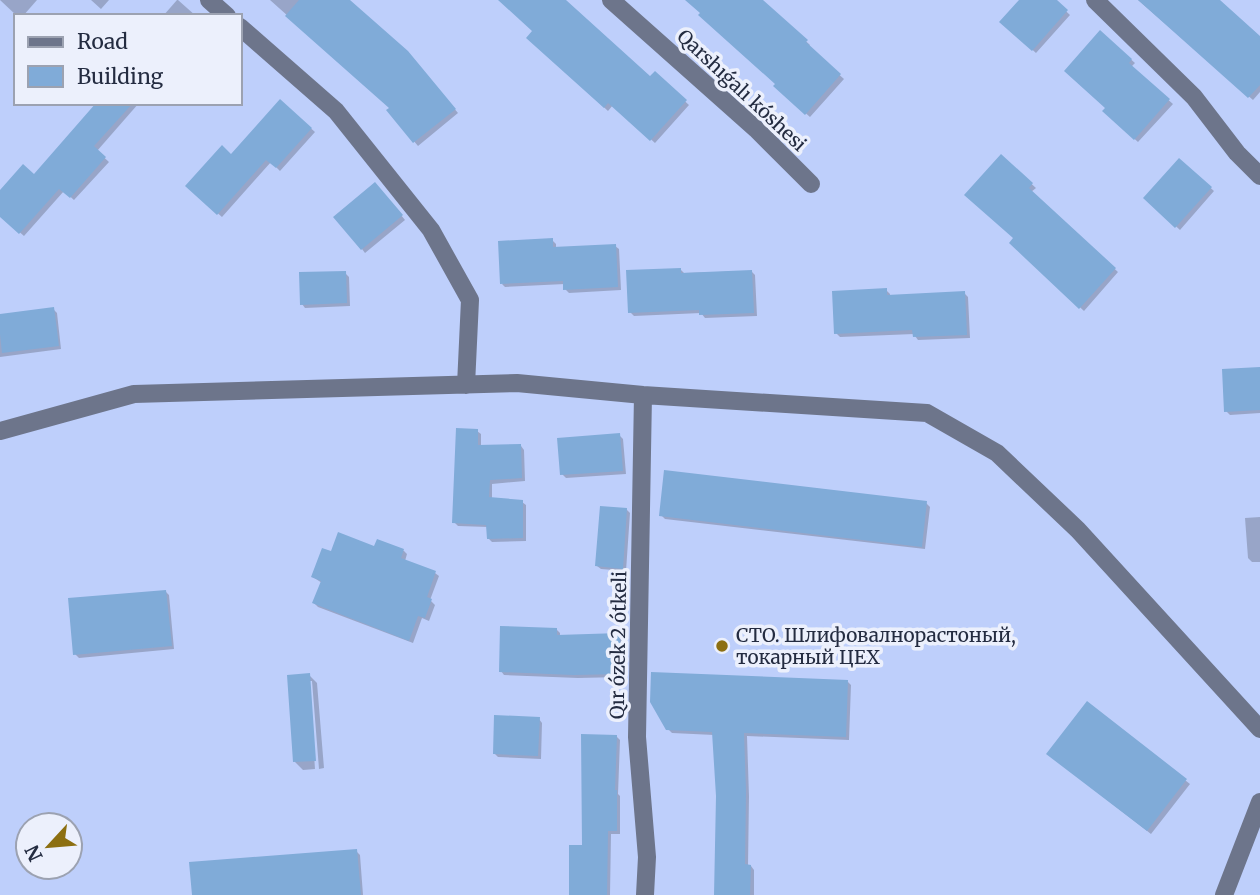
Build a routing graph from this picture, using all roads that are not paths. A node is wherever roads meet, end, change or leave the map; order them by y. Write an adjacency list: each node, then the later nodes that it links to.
1 (209, 0): 4 (street)
2 (611, 0): 7 (street, Qarshıǵalı kóshesi)
3 (1095, 0): 6 (street)
4 (226, 14)
5 (242, 29): 8 (street)
6 (1260, 176)
7 (811, 184)
8 (466, 385): 9 (street); 10 (street)
9 (643, 395): 11 (street); 13 (street, Qır ózek 2 ótkeli)
10 (0, 431)
11 (1260, 729)
12 (1260, 802): 14 (street)
13 (645, 895)
14 (1224, 895)

